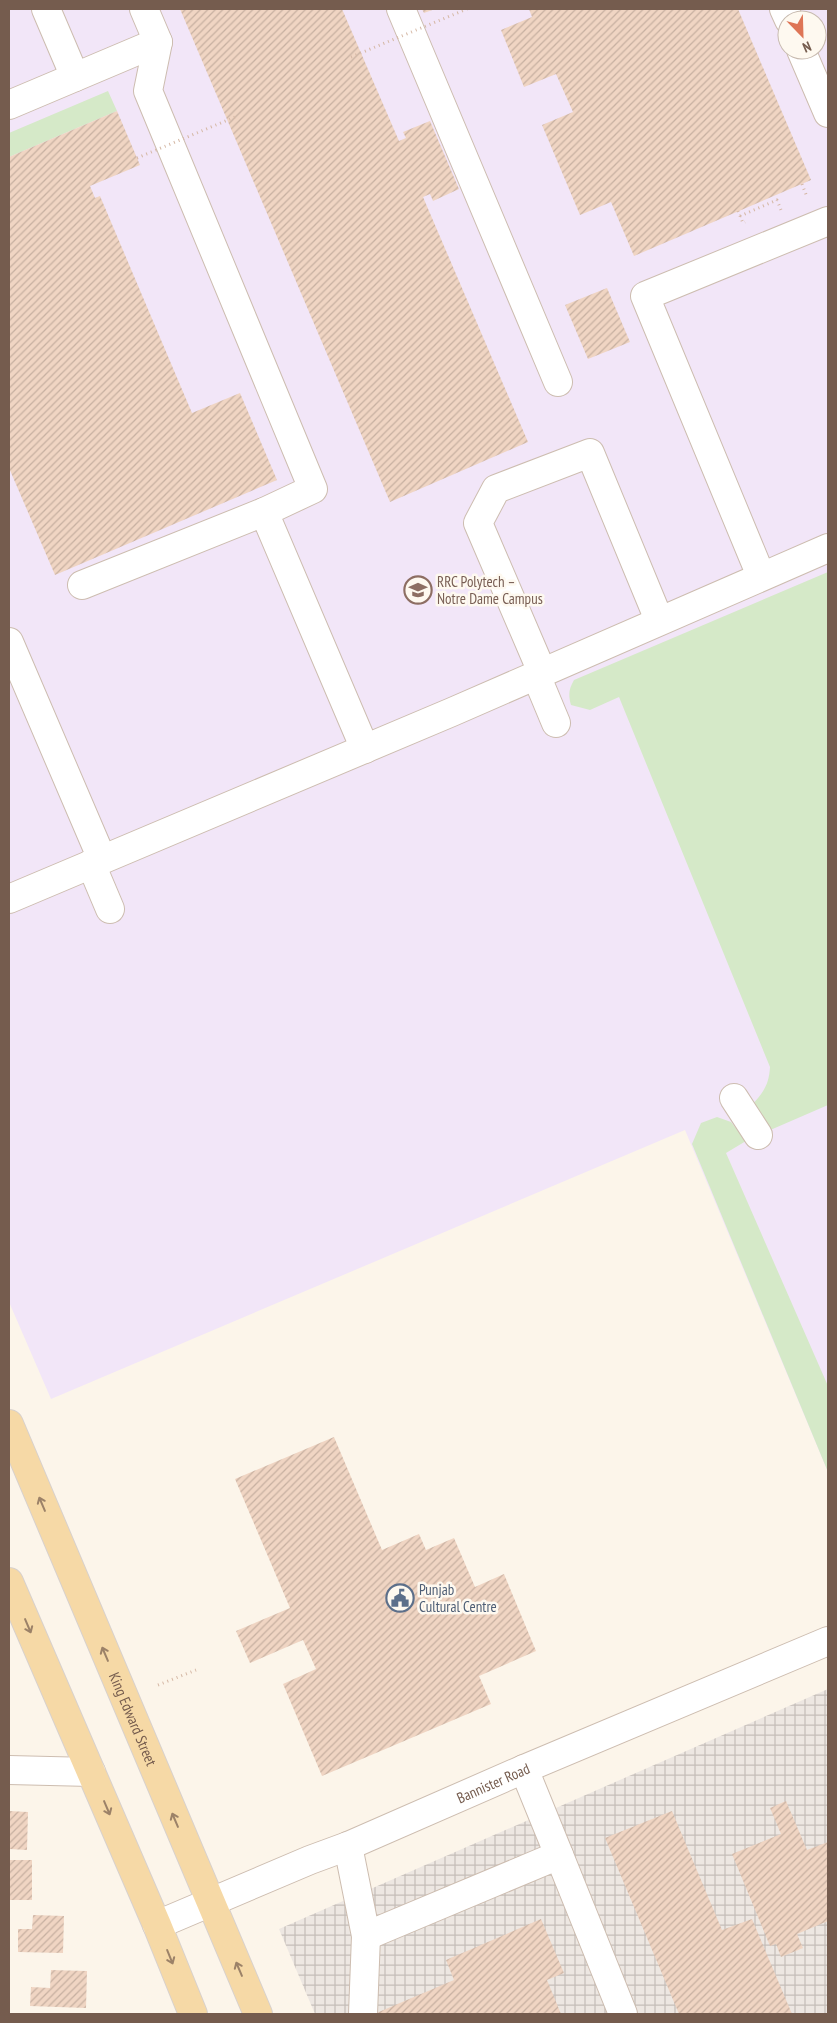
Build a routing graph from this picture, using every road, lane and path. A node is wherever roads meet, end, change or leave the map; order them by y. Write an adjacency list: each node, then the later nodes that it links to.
1 (46, 9): 8 (street)
2 (144, 9): 5 (street)
3 (401, 9): 17 (street)
4 (467, 9): 6 (path, bridge)
5 (158, 42): 8 (street); 18 (street)
6 (351, 58)
7 (805, 60): 10 (street)
8 (75, 77): 9 (street)
9 (9, 105)
10 (828, 113)
11 (235, 117): 12 (path, bridge)
12 (137, 158)
13 (802, 184): 16 (path)
14 (775, 201): 15 (path)
15 (738, 211)
16 (819, 212): 20 (street)
17 (558, 382)
18 (264, 512): 21 (street); 26 (street)
19 (828, 548): 20 (street)
20 (761, 576): 22 (street)
21 (82, 586)
22 (659, 620): 24 (street); 24 (street)
23 (9, 642): 27 (street)
24 (539, 674): 25 (street); 26 (street)
25 (556, 723)
26 (365, 749): 27 (street)
27 (97, 862): 28 (street); 29 (street)
28 (9, 899)
29 (110, 909)
30 (734, 1098): 31 (street)
31 (758, 1135)
32 (9, 1424): 42 (main road, King Edward Street, one-way to 32)
33 (9, 1582): 39 (main road, one-way to 39)
34 (828, 1642): 37 (street, Bannister Road)
35 (196, 1670): 36 (path)
36 (158, 1685)
37 (524, 1769): 40 (street, Bannister Road); 41 (street)
38 (9, 1770): 39 (street)
39 (91, 1772): 43 (main road, one-way to 43)
40 (348, 1846): 42 (street, Bannister Road); 44 (street)
41 (559, 1855): 44 (street); 48 (street)
42 (210, 1904): 43 (street, Bannister Road); 46 (main road, King Edward Street, one-way to 42)
43 (157, 1925): 45 (main road, one-way to 45)
44 (366, 1936): 47 (street)
45 (193, 2014)
46 (258, 2014)
47 (363, 2014)
48 (623, 2014)

